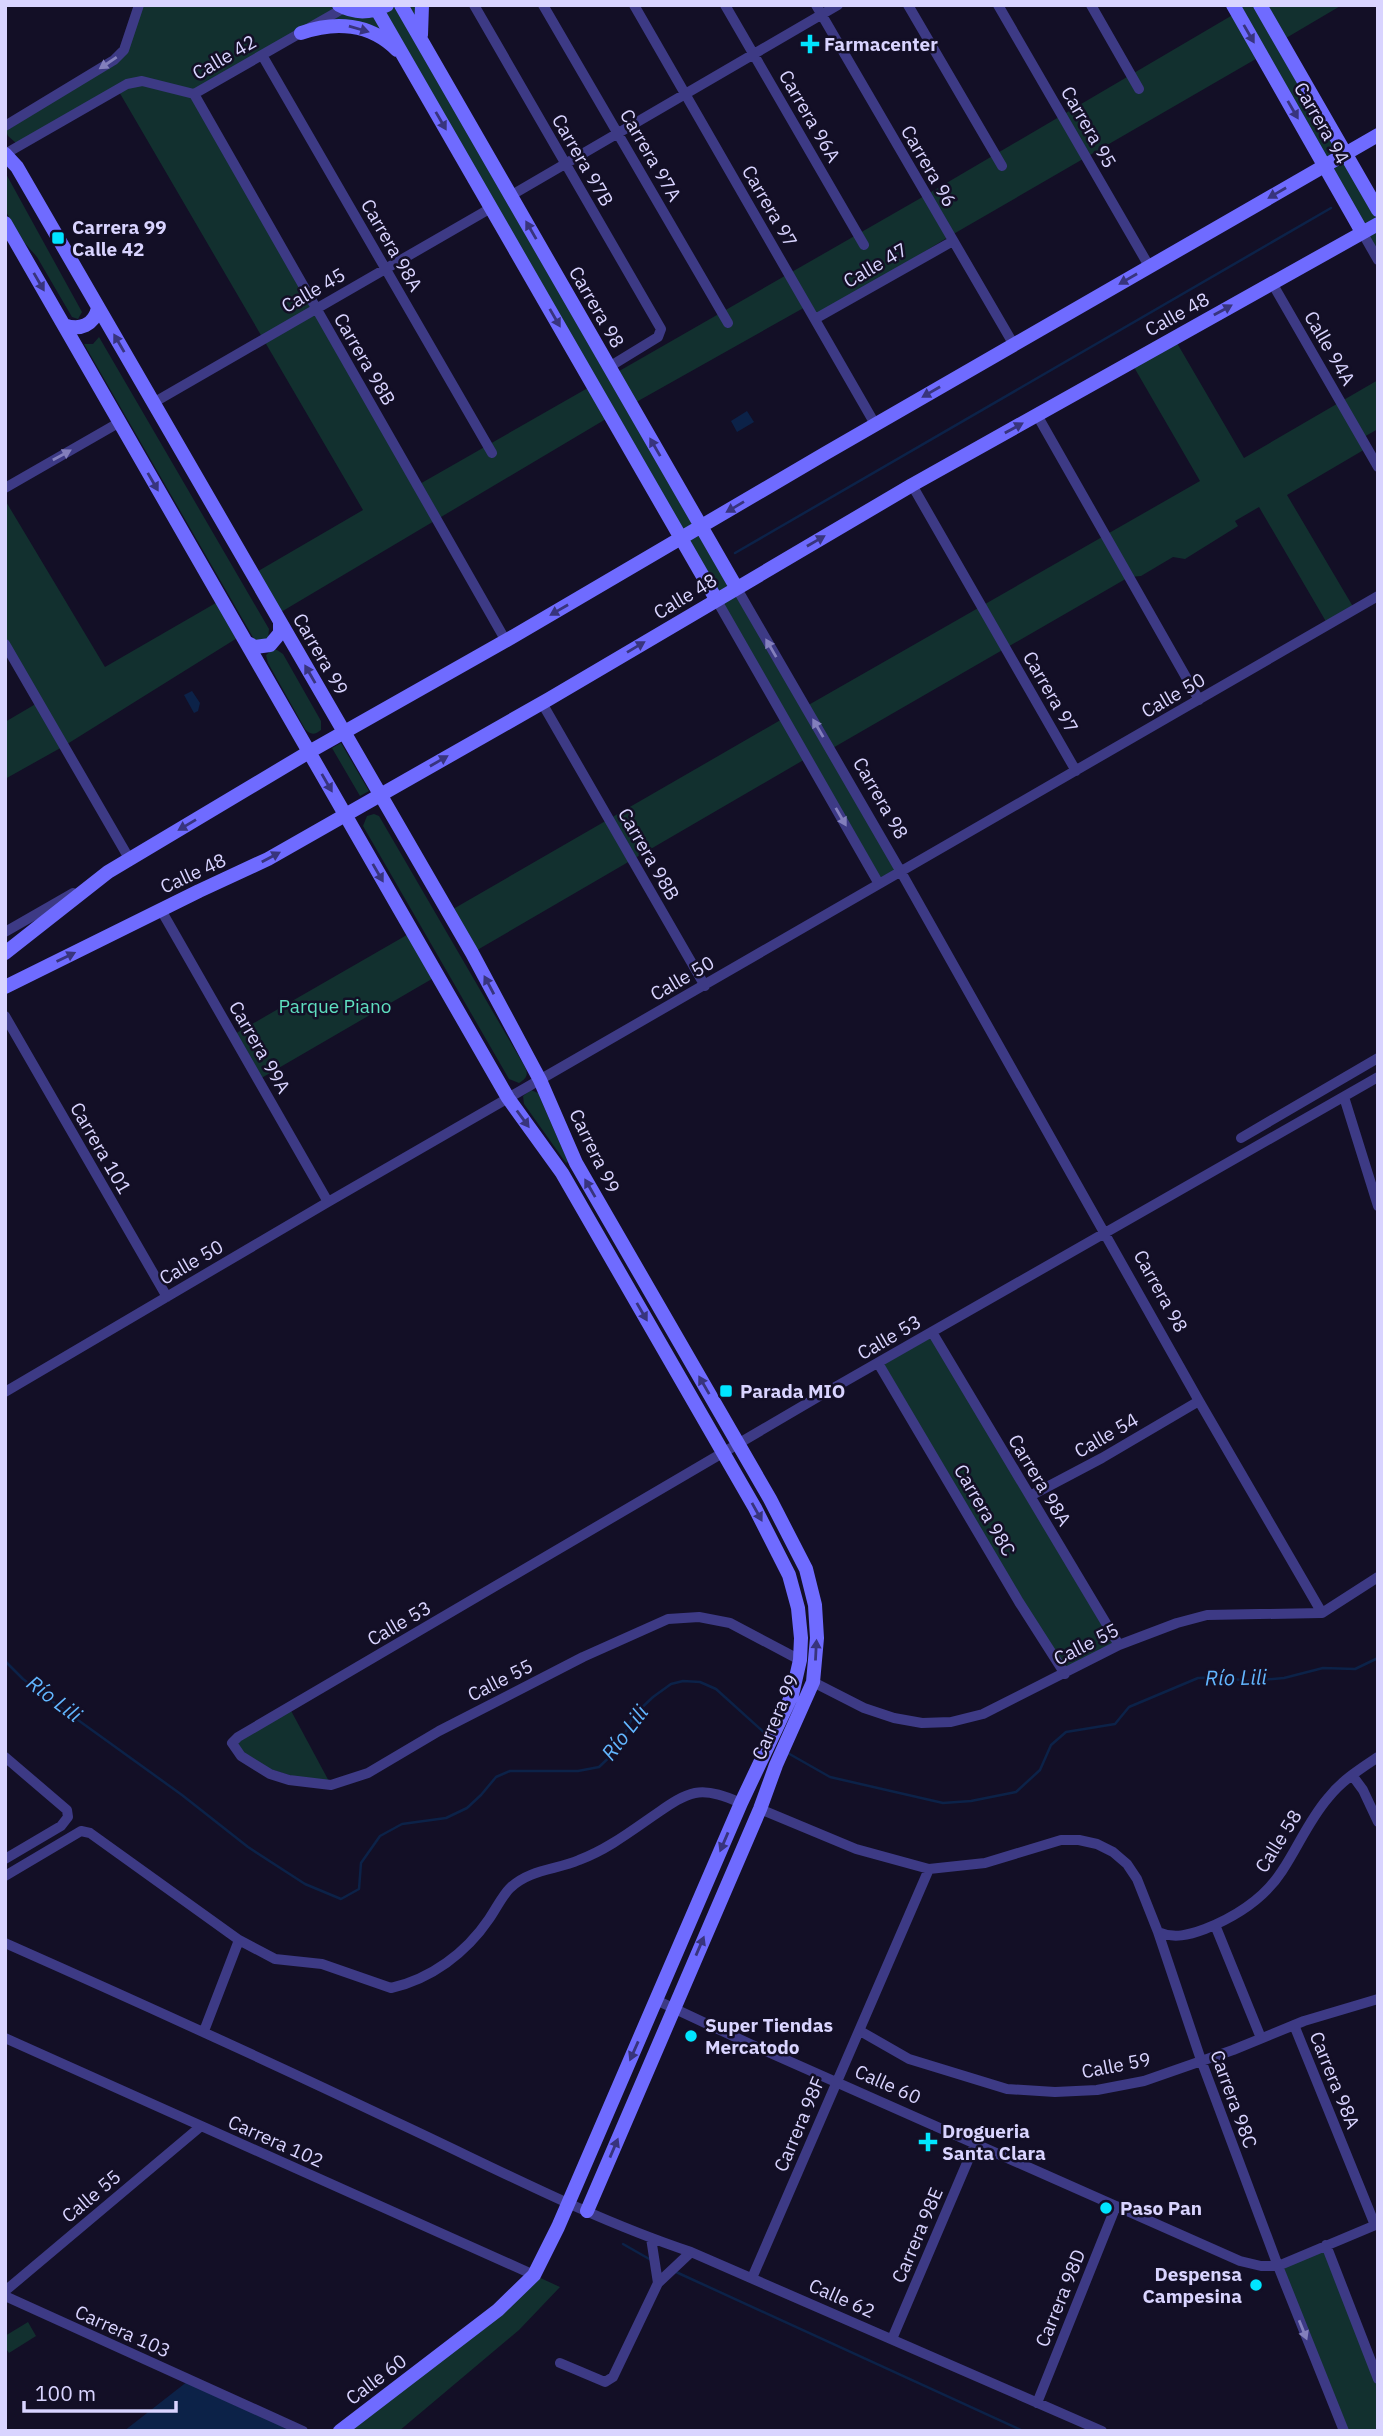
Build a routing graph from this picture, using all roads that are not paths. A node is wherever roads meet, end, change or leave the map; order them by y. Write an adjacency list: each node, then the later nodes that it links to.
1 (139, 5): 25 (street, one-way to 25)
2 (401, 5): 18 (street, Carrera 98)
3 (422, 5): 18 (street)
4 (474, 5): 30 (street, Carrera 97B)
5 (543, 5): 26 (street, Carrera 97A)
6 (634, 5): 24 (street, Carrera 97)
7 (725, 5): 19 (street, Carrera 96A)
8 (838, 5): 16 (street)
9 (908, 5): 31 (street)
10 (998, 5): 42 (street, Carrera 95)
11 (1091, 5): 22 (street)
12 (1233, 5): 32 (street, Carrera 94, one-way to 32)
13 (1260, 5): 29 (street, Carrera 94)
14 (341, 7): 15 (street); 17 (street, Calle 42)
15 (382, 8): 21 (street)
16 (819, 10): 19 (street); 39 (street, Carrera 96)
17 (301, 33): 20 (street, Calle 42); 21 (street, one-way to 21)
18 (421, 40): 33 (street, Carrera 98)
19 (754, 54): 24 (street); 40 (street, Carrera 96A)
20 (262, 55): 23 (street, Calle 42); 43 (street, Carrera 98A)
21 (407, 62): 34 (street, one-way to 34)
22 (1139, 89)
23 (194, 94): 28 (street, Calle 42); 46 (street, Carrera 98B)
24 (685, 94): 26 (street); 47 (street, Carrera 97)
25 (5, 126)
26 (618, 133): 30 (street); 48 (street, Carrera 97A)
27 (1378, 135): 29 (street, Calle 48)
28 (5, 154): 45 (street, Carrera 99)
29 (1346, 154): 32 (street, Calle 48); 35 (street, Carrera 94)
30 (564, 164): 33 (street); 51 (street, Carrera 97B)
31 (1002, 166)
32 (1324, 166): 38 (street, Carrera 94); 42 (street, Calle 48, one-way to 42)
33 (510, 196): 51 (street, Carrera 98, one-way to 33)
34 (491, 208): 43 (street, Calle 45); 61 (street, one-way to 61)
35 (1378, 209)
36 (5, 223): 49 (street, Carrera 99, one-way to 49)
37 (1378, 224): 38 (street, Calle 48)
38 (1362, 232): 41 (street, Carrera 94); 44 (street, Calle 48)
39 (953, 241): 47 (street, Calle 47); 50 (street, Carrera 96)
40 (864, 244)
41 (1378, 260)
42 (1149, 266): 50 (street, Calle 48, one-way to 50)
43 (385, 269): 46 (street, Calle 45); 56 (street, Carrera 98A)
44 (1272, 283): 53 (street, Calle 48, one-way to 44); 57 (street, Calle 94A)
45 (98, 308): 49 (street); 52 (street, Carrera 99, one-way to 45)
46 (316, 309): 52 (street, Calle 45); 66 (street, Carrera 98B)
47 (815, 319): 55 (street, Carrera 97)
48 (728, 323)
49 (64, 325): 54 (street, Carrera 99)
50 (1014, 345): 55 (street, Calle 48, one-way to 55)
51 (609, 367): 60 (street, Carrera 98, one-way to 51)
52 (153, 403): 65 (street, Carrera 99)
53 (1037, 415): 58 (street, Calle 48, one-way to 53); 69 (street)
54 (120, 422): 59 (street, one-way to 54); 67 (street, Carrera 99, one-way to 67)
55 (876, 424): 60 (street, Calle 48, one-way to 60)
56 (492, 453)
57 (1378, 467)
58 (912, 485): 62 (street, Calle 48, one-way to 58); 73 (street, Carrera 97)
59 (5, 488)
60 (701, 527): 61 (street, Calle 48); 62 (street, Carrera 98)
61 (681, 538): 64 (street); 66 (street, Calle 48, one-way to 66)
62 (736, 587): 64 (street, Calle 48); 78 (street, Carrera 98, one-way to 62)
63 (1378, 596): 69 (street, Calle 50)
64 (716, 599): 70 (street, Calle 48, one-way to 64); 79 (street, one-way to 79)
65 (280, 623): 67 (street); 71 (street, Carrera 99, one-way to 65)
66 (506, 641): 71 (street, Calle 48)
67 (246, 642): 72 (street, Carrera 99)
68 (5, 644): 76 (street)
69 (1199, 700): 73 (street, Calle 50)
70 (541, 703): 74 (street, Calle 48, one-way to 70); 83 (street, Carrera 98B)
71 (344, 732): 72 (street, Calle 48); 74 (street, Carrera 99)
72 (309, 752): 75 (street, Carrera 99, one-way to 75); 76 (street, Calle 48, one-way to 76)
73 (1076, 771): 78 (street, Calle 50)
74 (380, 794): 75 (street, Calle 48); 88 (street, Carrera 99, one-way to 74)
75 (344, 814): 80 (street, Calle 48, one-way to 75); 90 (street, Carrera 99, one-way to 90)
76 (130, 860): 77 (street, Calle 48)
77 (108, 872): 81 (street, Calle 48); 82 (street, Calle 48)
78 (901, 872): 79 (street, Calle 50); 94 (street, Carrera 98)
79 (879, 884): 83 (street, Calle 50)
80 (161, 910): 84 (street, Calle 48, one-way to 80); 92 (street, Carrera 99A)
81 (5, 932)
82 (5, 953)
83 (705, 986): 88 (street, Calle 50)
84 (5, 987)
85 (5, 1016): 95 (street, Carrera 101)
86 (1378, 1058): 91 (street)
87 (1378, 1077): 89 (street, Calle 53)
88 (540, 1080): 90 (street, Calle 50); 100 (street, Carrera 99, one-way to 88)
89 (1344, 1097): 93 (street); 94 (street, Calle 53)
90 (508, 1098): 92 (street, Calle 50); 101 (street, Carrera 99, one-way to 101)
91 (1241, 1138)
92 (328, 1202): 95 (street, Calle 50)
93 (1378, 1206)
94 (1105, 1233): 96 (street, Calle 53); 99 (street, Carrera 98)
95 (167, 1297): 98 (street, Calle 50)
96 (932, 1332): 97 (street, Calle 53); 102 (street, Carrera 98A)
97 (878, 1363): 100 (street, Calle 53); 107 (street, Carrera 98C)
98 (5, 1392)
99 (1199, 1401): 102 (street, Calle 54); 104 (street, Carrera 98)
100 (738, 1444): 101 (street, Calle 53); 108 (street, Carrera 99, one-way to 100)
101 (723, 1453): 106 (street, Carrera 99, one-way to 106); 109 (street, Calle 53)
102 (1030, 1496): 105 (street, Carrera 98A)
103 (1378, 1577): 104 (street)
104 (1322, 1613): 105 (street, Calle 55)
105 (1119, 1646): 107 (street, Calle 55)
106 (800, 1660): 109 (street, Calle 55); 113 (street, Carrera 99)
107 (1065, 1674): 108 (street, Calle 55)
108 (813, 1682): 114 (street, Carrera 99)
109 (238, 1737)
110 (5, 1757): 116 (street)
111 (1378, 1757): 112 (street, Calle 58)
112 (1352, 1775): 115 (street); 119 (street, Calle 58)
113 (741, 1803): 121 (street); 124 (street, Carrera 99, one-way to 124)
114 (760, 1809): 117 (street); 125 (street, Carrera 99, one-way to 114)
115 (1378, 1822)
116 (5, 1858)
117 (929, 1869): 120 (street, Carrera 98C); 128 (street, Carrera 98F)
118 (5, 1877): 121 (street)
119 (1215, 1925): 120 (street, Calle 58); 130 (street)
120 (1158, 1932): 131 (street, Carrera 98C)
121 (239, 1940): 127 (street)
122 (5, 1943): 127 (street, Calle 62)
123 (1378, 1999): 126 (street, Calle 59)
124 (656, 2000): 125 (street, Calle 60); 135 (street, Carrera 99, one-way to 135)
125 (673, 2008): 132 (street, Calle 60); 137 (street, Carrera 99, one-way to 125)
126 (1294, 2025): 130 (street, Calle 59); 138 (street, Carrera 98A)
127 (204, 2031): 135 (street, Calle 62)
128 (860, 2031): 131 (street, Calle 59); 132 (street, Carrera 98F)
129 (5, 2038): 133 (street, Carrera 102)
130 (1261, 2038): 131 (street, Calle 59)
131 (1200, 2060): 142 (street, Carrera 98C)
132 (836, 2082): 134 (street, Calle 60); 144 (street, Carrera 98F)
133 (200, 2127): 143 (street, Carrera 102); 146 (street, Calle 55)
134 (975, 2144): 136 (street, Calle 60); 147 (street, Carrera 98E)
135 (567, 2202): 137 (street, Calle 62); 143 (street, Calle 60)
136 (1116, 2206): 142 (street, Calle 60); 150 (street, Carrera 98D)
137 (587, 2211): 139 (street, Calle 62)
138 (1376, 2224): 140 (street)
139 (651, 2238): 141 (street, Calle 62); 145 (street)
140 (1326, 2245): 142 (street); 149 (street)
141 (691, 2252): 144 (street, Calle 62); 145 (street)
142 (1278, 2266): 154 (street, Carrera 98C, one-way to 154)
143 (534, 2275): 152 (street, Calle 60)
144 (752, 2278): 147 (street, Calle 62)
145 (657, 2283): 148 (street)
146 (5, 2294): 151 (street, Carrera 103)
147 (892, 2339): 150 (street, Calle 62)
148 (560, 2363)
149 (1378, 2379)
150 (1037, 2403): 153 (street, Calle 62)
151 (303, 2431)
152 (340, 2431)
153 (1102, 2431)
154 (1344, 2431)

